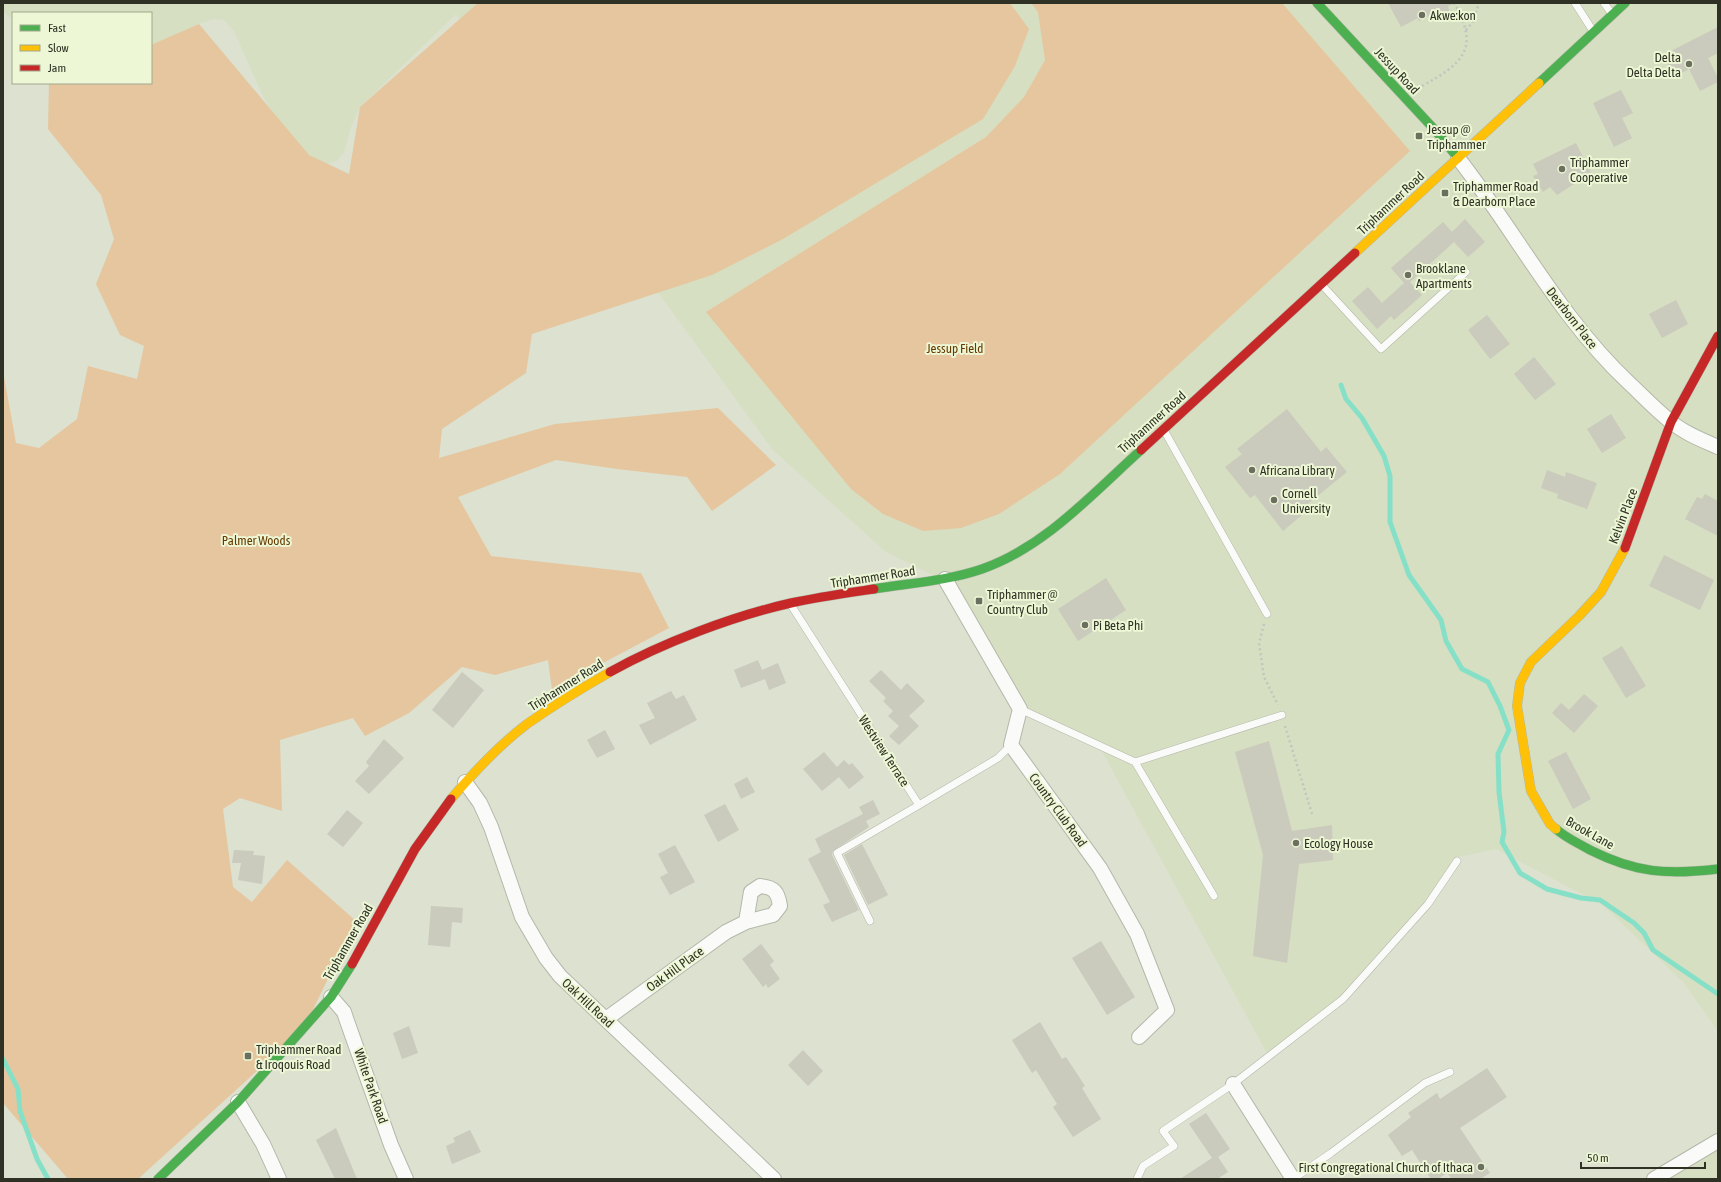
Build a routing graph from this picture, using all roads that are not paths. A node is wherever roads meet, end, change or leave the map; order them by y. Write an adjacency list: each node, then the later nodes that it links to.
1 (1317, 3): 7 (street, Jessup Road)
2 (1575, 3): 6 (lane)
3 (1604, 3): 5 (lane)
4 (1625, 3): 5 (street, Triphammer Road)
5 (1612, 15): 6 (street, Triphammer Road)
6 (1593, 32): 7 (street, Triphammer Road)
7 (1458, 158): 9 (street, Triphammer Road); 11 (street, Dearborn Place)
8 (1466, 272): 9 (lane)
9 (1322, 284): 12 (street, Triphammer Road)
10 (1718, 336): 11 (street, Kelvin Place)
11 (1671, 422): 13 (street, Dearborn Place); 17 (street, Kelvin Place)
12 (1164, 430): 14 (street, Triphammer Road); 16 (lane)
13 (1718, 447)
14 (945, 579): 15 (street, Triphammer Road); 18 (street)
15 (790, 603): 22 (street, Triphammer Road); 23 (lane, Westview Terrace)
16 (1266, 614)
17 (1520, 682): 25 (street, Brook Lane)
18 (1020, 709): 20 (street); 21 (lane)
19 (1282, 715): 21 (lane)
20 (1011, 744): 23 (lane); 31 (street, Country Club Road)
21 (1134, 762): 26 (lane)
22 (465, 782): 29 (street, Triphammer Road); 30 (street, Oak Hill Road)
23 (919, 805): 27 (lane)
24 (1457, 861): 33 (lane)
25 (1718, 869)
26 (1214, 896)
27 (870, 921)
28 (746, 922): 30 (street, Oak Hill Place)
29 (331, 997): 34 (street, Triphammer Road); 38 (street, White Park Road)
30 (606, 1019): 39 (street, Oak Hill Road)
31 (1139, 1037)
32 (1450, 1072): 41 (lane)
33 (1233, 1084): 40 (lane); 41 (street)
34 (238, 1102): 36 (street, Triphammer Road); 37 (street)
35 (1718, 1141): 42 (street)
36 (158, 1179)
37 (279, 1179)
38 (406, 1179)
39 (774, 1179)
40 (1137, 1179)
41 (1293, 1179)
42 (1654, 1179)

